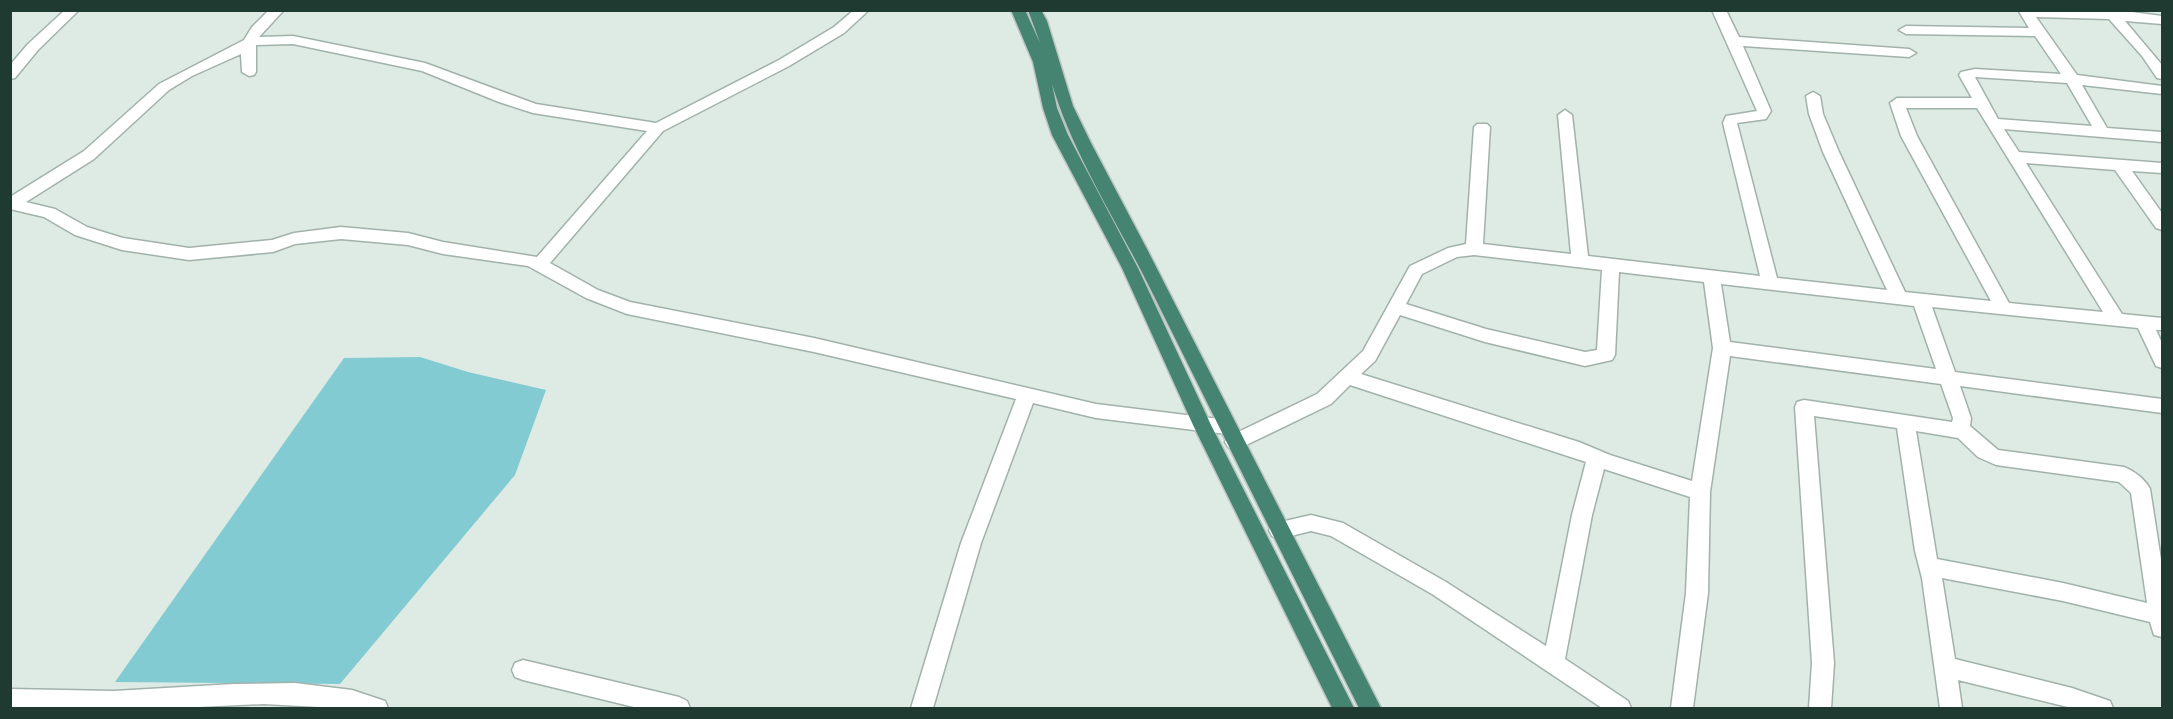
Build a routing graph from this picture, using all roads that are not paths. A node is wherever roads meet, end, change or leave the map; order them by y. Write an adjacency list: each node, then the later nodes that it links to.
1 (73, 10): 16 (street)
2 (278, 10): 12 (street)
3 (863, 10): 25 (street)
4 (1018, 10): 52 (highway)
5 (1034, 10): 54 (highway)
6 (1719, 10): 13 (street)
7 (2025, 12): 8 (street); 11 (street)
8 (2111, 14): 9 (street); 17 (street)
9 (2163, 20)
10 (1906, 30): 11 (street)
11 (2041, 32): 18 (street)
12 (252, 41): 15 (street); 25 (street); 31 (street)
13 (1734, 41): 14 (street); 38 (street)
14 (1909, 53)
15 (249, 72)
16 (10, 75)
17 (2163, 75)
18 (2072, 79): 19 (street); 21 (street); 26 (street)
19 (2163, 90)
20 (1813, 96): 39 (street)
21 (1980, 103): 23 (street); 42 (street)
22 (1565, 115): 34 (street)
23 (1993, 123): 26 (street); 28 (street)
24 (1482, 127): 33 (street)
25 (658, 128): 35 (street)
26 (2103, 132): 27 (street)
27 (2163, 137)
28 (2016, 157): 29 (street); 43 (street)
29 (2120, 165): 30 (street); 32 (street)
30 (2163, 168)
31 (11, 204): 35 (street)
32 (2163, 224)
33 (1474, 249): 34 (street); 41 (street)
34 (1580, 261): 36 (street)
35 (539, 265): 49 (street)
36 (1611, 265): 37 (street); 41 (street)
37 (1712, 277): 38 (street); 45 (street)
38 (1770, 283): 39 (street)
39 (1899, 298): 40 (street)
40 (1921, 301): 42 (street); 48 (street)
41 (1397, 307): 47 (street)
42 (2004, 309): 43 (street)
43 (2117, 320): 44 (street)
44 (2153, 323): 46 (street)
45 (1722, 348): 48 (street); 56 (street)
46 (2163, 361)
47 (1347, 377): 54 (street); 55 (street)
48 (1948, 378): 50 (street); 53 (street)
49 (1027, 395): 52 (street); 67 (street)
50 (2163, 406)
51 (1905, 422): 53 (street); 58 (street); 72 (street)
52 (1202, 424): 54 (street); 68 (highway)
53 (1962, 431): 59 (street)
54 (1231, 434): 57 (highway)
55 (1598, 458): 56 (street); 60 (street)
56 (1700, 492): 71 (street)
57 (1279, 530): 60 (street); 69 (highway)
58 (1929, 566): 59 (street); 61 (street)
59 (2161, 622)
60 (1552, 664): 70 (street)
61 (1946, 667): 73 (street); 74 (street)
62 (523, 670): 66 (street)
63 (10, 699): 64 (street)
64 (332, 702): 65 (street)
65 (377, 708)
66 (679, 708)
67 (922, 708)
68 (1343, 708)
69 (1370, 708)
70 (1620, 708)
71 (1682, 708)
72 (1820, 708)
73 (1952, 708)
74 (2102, 708)

